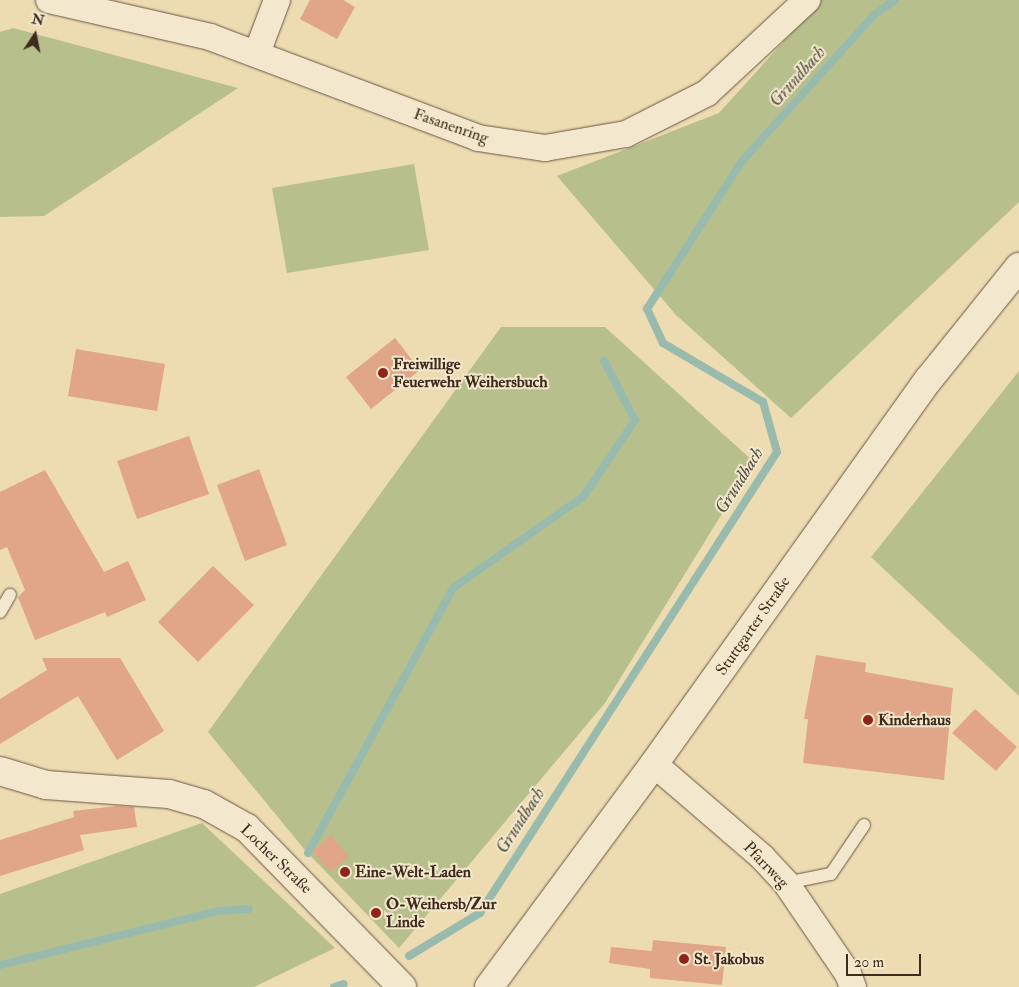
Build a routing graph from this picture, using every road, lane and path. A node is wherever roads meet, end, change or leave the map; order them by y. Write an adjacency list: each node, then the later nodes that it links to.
1 (49, 0): 4 (street, Fasanenring)
2 (278, 0): 5 (street)
3 (807, 0): 5 (street, Fasanenring)
4 (123, 8): 5 (street, Fasanenring)
5 (257, 53)
6 (1019, 267): 9 (street, Stuttgarter Straße)
7 (10, 595): 8 (lane)
8 (0, 612)
9 (654, 764): 12 (street, Pfarrweg); 14 (street, Stuttgarter Straße)
10 (0, 771): 13 (street, Locher Straße)
11 (864, 825): 12 (lane)
12 (786, 882): 15 (street, Pfarrweg)
13 (402, 987)
14 (489, 987)
15 (852, 987)

